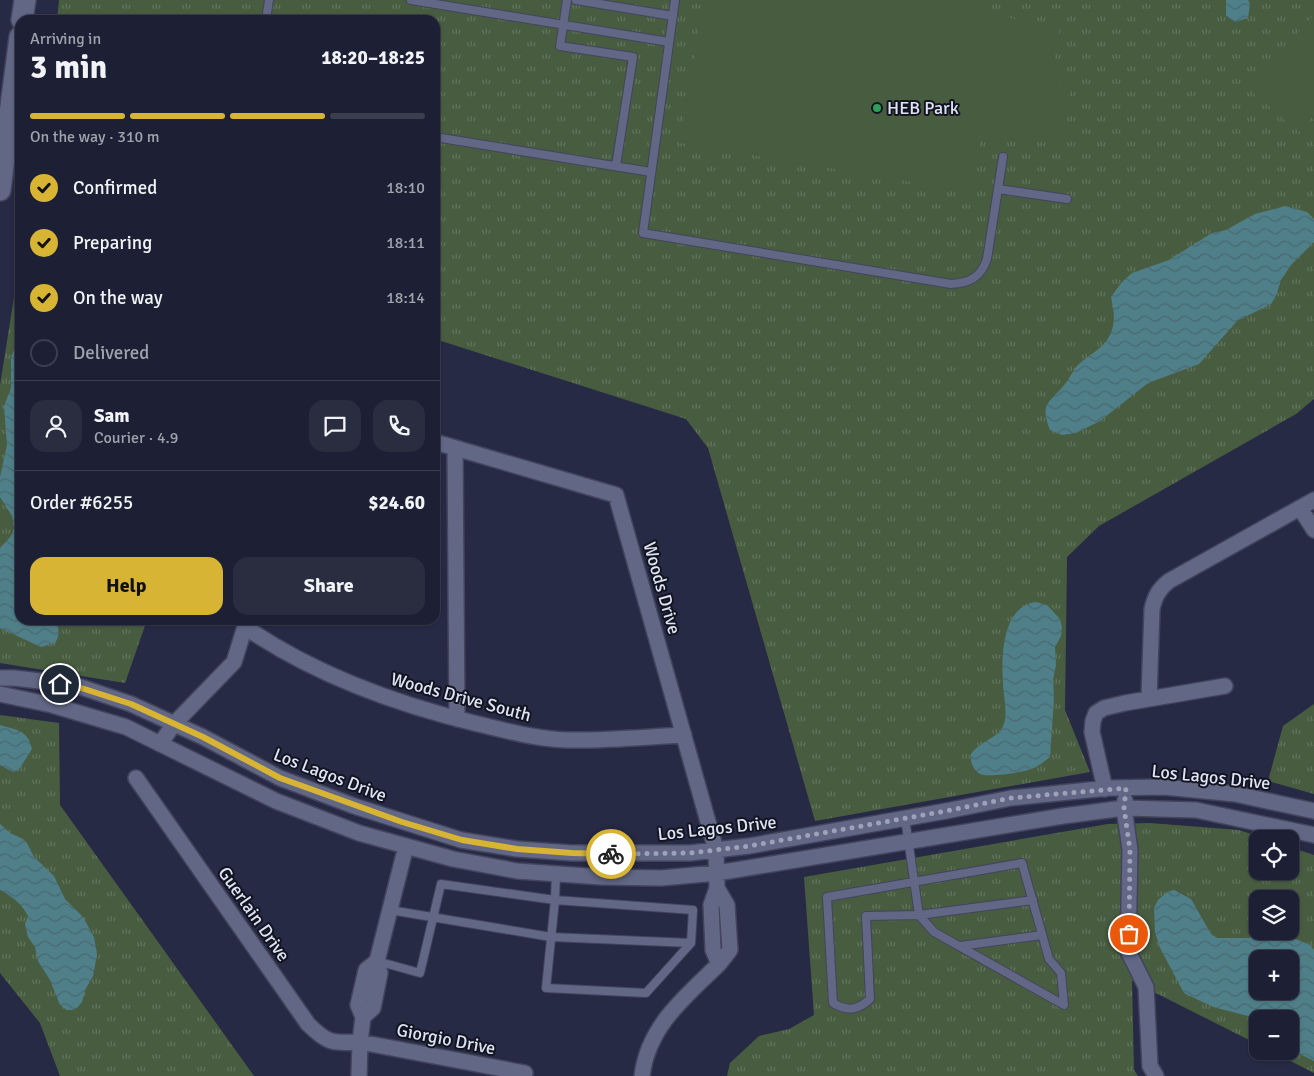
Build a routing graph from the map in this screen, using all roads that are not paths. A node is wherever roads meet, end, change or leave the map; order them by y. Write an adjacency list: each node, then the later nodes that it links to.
1 (25, 0): 8 (main road)
2 (269, 0): 9 (lane)
3 (412, 0): 7 (lane)
4 (567, 0): 11 (lane)
5 (576, 0): 10 (lane)
6 (675, 0): 10 (lane)
7 (460, 4): 11 (lane)
8 (23, 15)
9 (267, 15)
10 (673, 16): 12 (lane)
11 (563, 24): 12 (lane); 16 (lane)
12 (669, 42): 17 (lane)
13 (15, 90): 18 (main road)
14 (440, 138): 16 (lane)
15 (1003, 157): 19 (lane)
16 (616, 166): 17 (lane)
17 (651, 172): 19 (lane)
18 (0, 188)
19 (998, 189): 20 (lane)
20 (1067, 199)
21 (440, 444): 22 (street, Woods Drive)
22 (455, 448): 32 (street); 34 (street, Woods Drive)
23 (1314, 500): 24 (street)
24 (1300, 508): 25 (street); 31 (street)
25 (1314, 530)
26 (245, 625): 33 (street)
27 (248, 625): 32 (street, Woods Drive South)
28 (0, 678): 33 (street, Los Lagos Drive)
29 (1225, 686): 31 (street)
30 (0, 694): 35 (street, Los Lagos Drive)
31 (1148, 699): 38 (street)
32 (457, 719): 34 (street, Woods Drive South)
33 (174, 724): 35 (street); 45 (street, Los Lagos Drive)
34 (684, 735): 45 (street, Woods Drive)
35 (160, 744): 44 (street, Los Lagos Drive)
36 (136, 778): 59 (street, Guerlain Drive)
37 (1126, 788): 38 (street, Los Lagos Drive); 39 (street); 40 (street, Los Lagos Drive)
38 (1104, 789): 41 (street, Los Lagos Drive)
39 (1124, 808): 42 (street, Los Lagos Drive); 43 (street, Los Lagos Drive); 63 (street)
40 (1314, 811)
41 (906, 818): 43 (lane); 45 (street, Los Lagos Drive)
42 (1314, 835)
43 (909, 842): 47 (street, Los Lagos Drive); 48 (lane)
44 (406, 846): 46 (street, Los Lagos Drive); 51 (street)
45 (716, 850): 47 (street, Woods Drive)
46 (556, 874): 47 (street, Los Lagos Drive); 49 (lane)
47 (717, 880): 62 (street, Woods Drive)
48 (915, 882): 50 (lane); 52 (lane); 52 (lane)
49 (555, 900): 53 (lane); 55 (lane); 56 (lane)
50 (1033, 900): 52 (lane); 54 (lane)
51 (390, 910): 53 (lane); 58 (street)
52 (919, 915): 57 (lane)
53 (432, 917): 55 (lane); 58 (lane)
54 (1042, 935): 57 (lane); 57 (lane)
55 (551, 937): 56 (lane); 56 (lane)
56 (691, 943)
57 (960, 946)
58 (377, 961): 59 (street)
59 (360, 1042): 60 (street, Giorgio Drive); 61 (street)
60 (525, 1073)
61 (359, 1076)
62 (642, 1076)
63 (1156, 1076)

